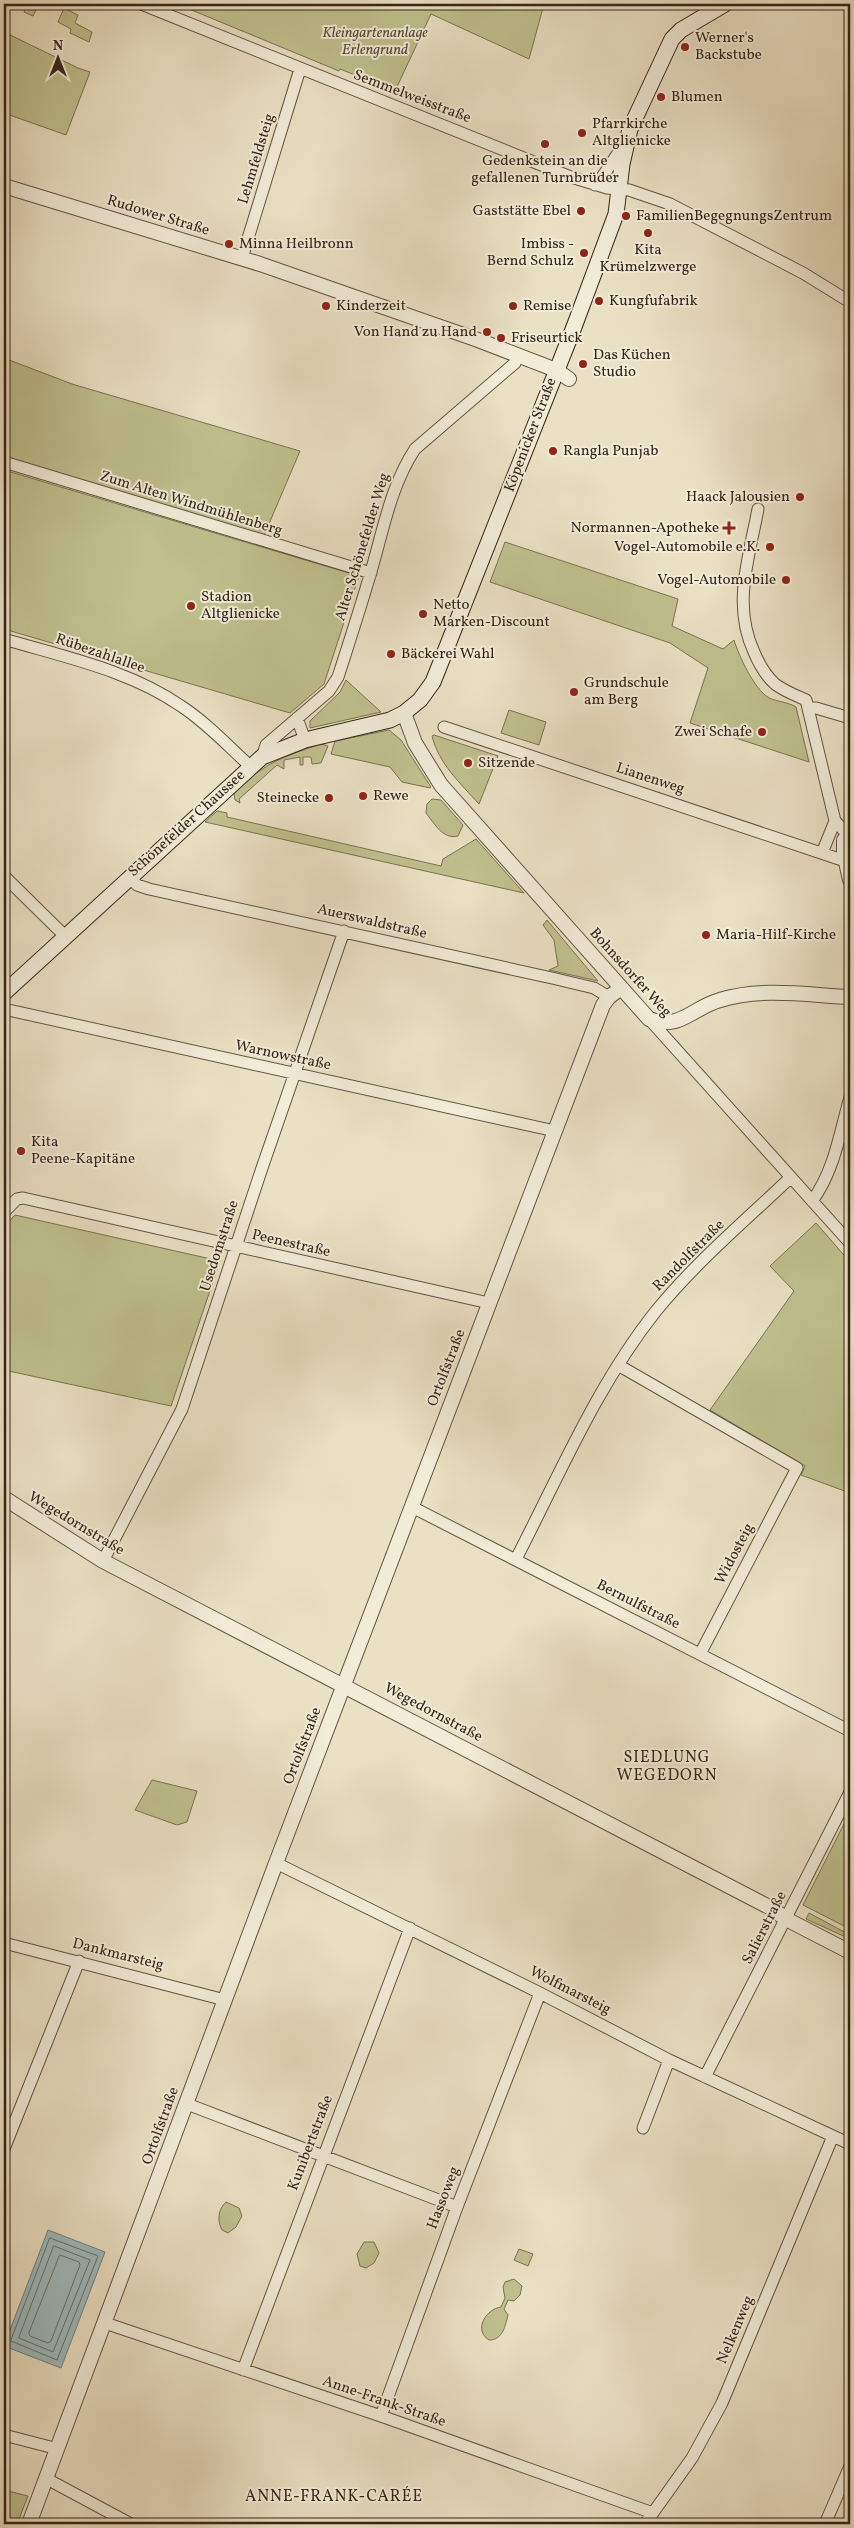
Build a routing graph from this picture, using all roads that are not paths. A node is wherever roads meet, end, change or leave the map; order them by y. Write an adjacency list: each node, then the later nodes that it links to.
1 (141, 4): 3 (street, Semmelweisstraße)
2 (724, 4): 4 (main road, Köpenicker Straße)
3 (300, 69): 5 (street, Semmelweisstraße); 8 (street, Lehmfeldsteig)
4 (626, 144): 5 (street, Köpenicker Straße); 7 (main road, Köpenicker Straße)
5 (596, 185): 7 (street, Semmelweisstraße)
6 (4, 186): 8 (street, Rudower Straße)
7 (619, 189): 9 (street, Semmelweisstraße); 11 (main road, Köpenicker Straße)
8 (242, 258): 10 (street, Rudower Straße)
9 (850, 302)
10 (518, 355): 11 (street, Rudower Straße); 15 (street, Alter Schönefelder Weg)
11 (556, 370): 12 (street, Rudower Straße); 18 (main road, Köpenicker Straße)
12 (569, 379)
13 (4, 462): 15 (street, Zum Alten Windmühlenberg)
14 (758, 509): 17 (street)
15 (371, 573): 19 (street, Alter Schönefelder Weg)
16 (4, 639): 23 (street, Rübezahlallee)
17 (809, 708): 20 (street); 24 (street)
18 (404, 713): 22 (main road, Schönefelder Chaussee); 33 (street, Bohnsdorfer Weg)
19 (297, 718): 22 (street); 23 (street, Alter Schönefelder Weg)
20 (850, 718)
21 (444, 727): 26 (street, Lianenweg)
22 (305, 740): 23 (main road, Schönefelder Chaussee)
23 (256, 762): 29 (main road, Schönefelder Chaussee)
24 (835, 821): 25 (street); 26 (street)
25 (849, 835): 27 (street)
26 (822, 853): 27 (street, Lianenweg)
27 (845, 861): 30 (street)
28 (4, 876): 32 (street)
29 (129, 877): 31 (street, Auerswaldstraße); 32 (main road, Schönefelder Chaussee)
30 (850, 880)
31 (344, 931): 35 (street, Auerswaldstraße); 39 (street, Usedomstraße)
32 (65, 936): 34 (main road, Schönefelder Chaussee)
33 (620, 988): 35 (street, Ortolfstraße); 38 (street, Bohnsdorfer Weg)
34 (4, 993)
35 (609, 996): 41 (street, Ortolfstraße)
36 (850, 997): 38 (street)
37 (4, 1008): 39 (street, Warnowstraße)
38 (649, 1019): 42 (street, Bohnsdorfer Weg)
39 (294, 1074): 41 (street, Warnowstraße); 46 (street, Usedomstraße)
40 (850, 1097): 43 (street)
41 (556, 1131): 47 (street, Ortolfstraße)
42 (791, 1177): 43 (street, Bohnsdorfer Weg); 48 (street, Randolfstraße)
43 (812, 1201): 45 (street, Bohnsdorfer Weg)
44 (4, 1212): 46 (street, Peenestraße)
45 (850, 1243)
46 (236, 1247): 47 (street, Peenestraße); 52 (street, Usedomstraße)
47 (489, 1304): 50 (street, Ortolfstraße)
48 (618, 1365): 51 (street, Randolfstraße); 53 (street, Widosteig)
49 (4, 1498): 52 (street, Wegedornstraße)
50 (412, 1507): 51 (street, Bernulfstraße); 54 (street, Ortolfstraße)
51 (516, 1559): 53 (street, Bernulfstraße)
52 (103, 1561): 54 (street, Wegedornstraße)
53 (700, 1654): 55 (street, Bernulfstraße)
54 (344, 1685): 57 (street, Ortolfstraße); 58 (street, Wegedornstraße)
55 (850, 1730)
56 (850, 1792): 58 (street, Salierstraße)
57 (276, 1863): 59 (street, Wolfmarsteig); 64 (street, Ortolfstraße)
58 (786, 1919): 61 (street, Wegedornstraße); 66 (street, Salierstraße)
59 (410, 1928): 63 (street, Wolfmarsteig); 72 (street, Kunibertstraße)
60 (4, 1942): 62 (street, Dankmarsteig)
61 (850, 1952)
62 (79, 1961): 64 (street, Dankmarsteig); 71 (street)
63 (540, 1993): 65 (street, Wolfmarsteig); 73 (street, Hassoweg)
64 (225, 2000): 67 (street, Ortolfstraße)
65 (669, 2060): 66 (street, Wolfmarsteig); 68 (street)
66 (705, 2077): 69 (street, Wolfmarsteig)
67 (187, 2104): 72 (street); 74 (street, Ortolfstraße)
68 (643, 2128)
69 (833, 2136): 70 (street, Wolfmarsteig); 81 (street, Nelkenweg)
70 (850, 2144)
71 (4, 2150)
72 (322, 2156): 73 (street); 75 (street, Kunibertstraße)
73 (457, 2207): 76 (street, Hassoweg)
74 (105, 2323): 75 (street, Anne-Frank-Straße); 78 (street, Ortolfstraße)
75 (243, 2370): 76 (street, Anne-Frank-Straße)
76 (381, 2416): 81 (street, Anne-Frank-Straße)
77 (4, 2435): 78 (street)
78 (58, 2449): 80 (street, Ortolfstraße)
79 (850, 2466): 85 (street)
80 (47, 2479): 82 (street, Ortolfstraße); 83 (street)
81 (653, 2513): 84 (street, Nelkenweg)
82 (29, 2524)
83 (131, 2524)
84 (645, 2524)
85 (825, 2524)

